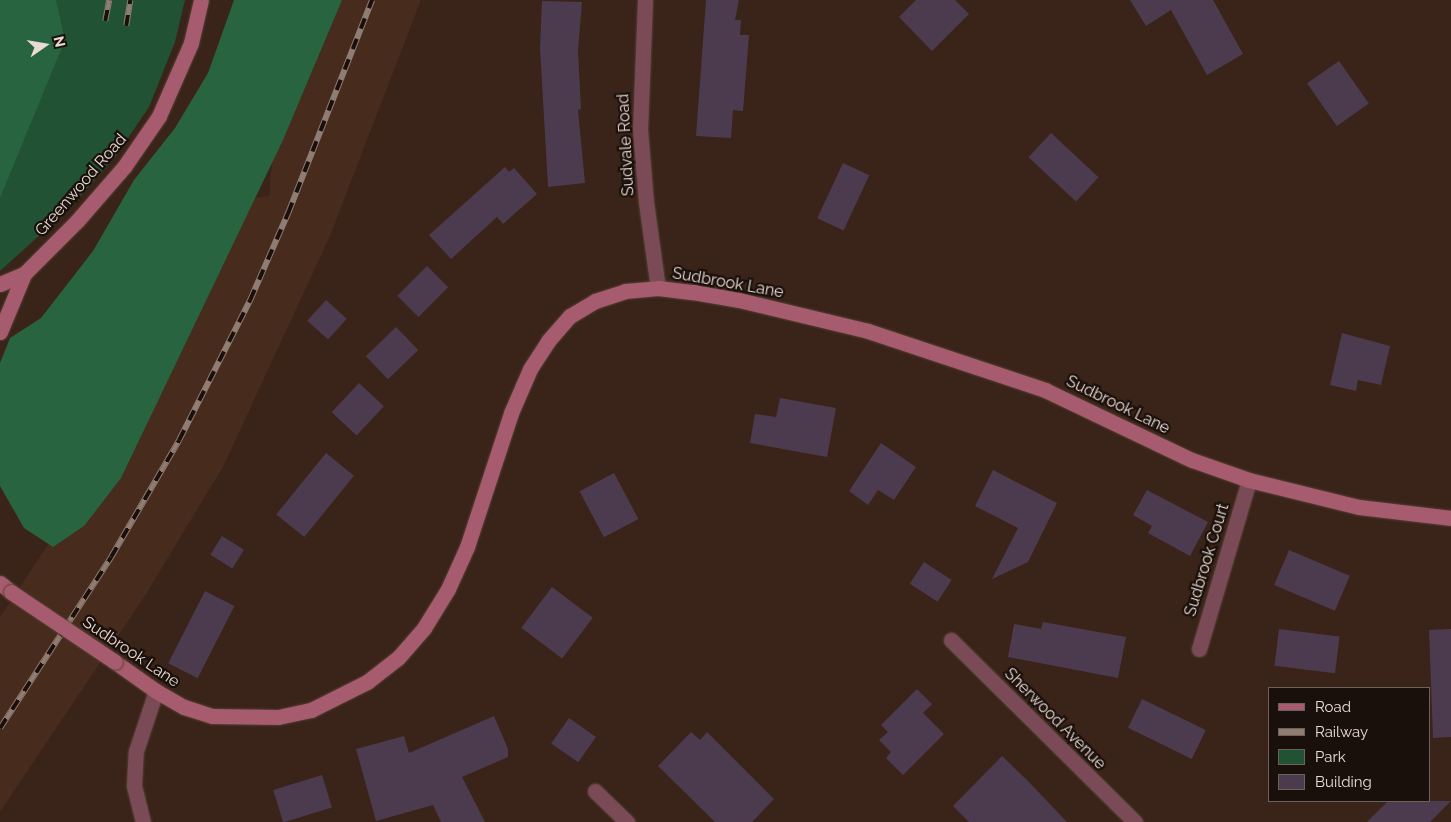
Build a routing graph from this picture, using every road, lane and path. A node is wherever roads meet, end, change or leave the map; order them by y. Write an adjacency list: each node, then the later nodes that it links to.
1 (202, 0): 3 (street, Greenwood Road)
2 (645, 0): 5 (street, Sudvale Road)
3 (24, 274): 4 (street); 6 (street, Greenwood Road)
4 (0, 284)
5 (658, 288): 7 (street, Sudbrook Lane); 12 (street, Sudbrook Lane)
6 (0, 332)
7 (1249, 480): 8 (street, Sudbrook Lane); 11 (street, Sudbrook Court)
8 (1451, 518)
9 (6, 588): 12 (street, Sudbrook Lane, bridge)
10 (951, 640): 16 (street, Sherwood Avenue)
11 (1199, 649)
12 (156, 692): 14 (street)
13 (595, 791): 15 (street)
14 (144, 822)
15 (627, 822)
16 (1135, 822)

